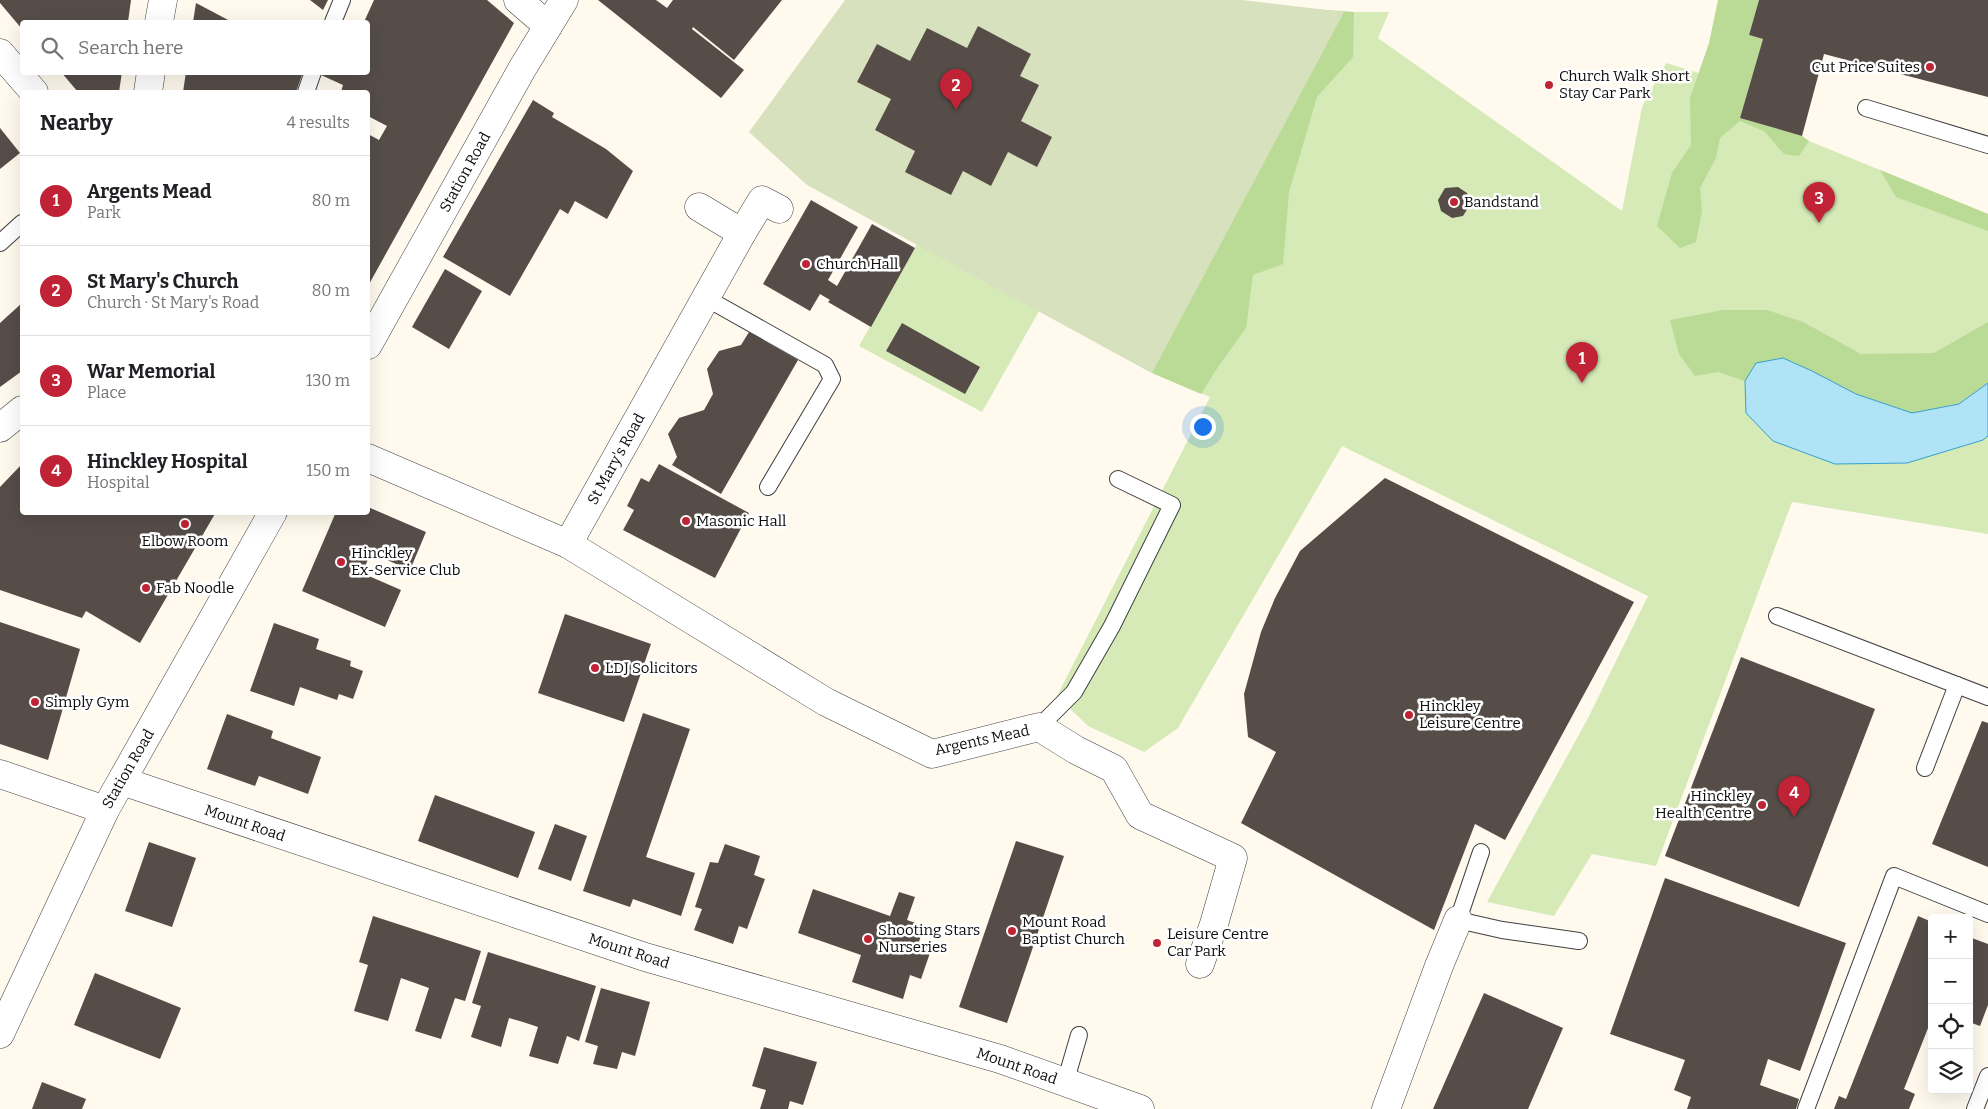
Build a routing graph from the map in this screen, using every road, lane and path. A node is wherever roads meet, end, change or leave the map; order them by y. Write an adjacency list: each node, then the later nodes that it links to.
1 (163, 0): 5 (street)
2 (342, 0): 6 (lane)
3 (518, 0): 7 (street)
4 (564, 0): 7 (street, Station Road)
5 (159, 20)
6 (334, 20)
7 (548, 26): 22 (street, Station Road)
8 (0, 53): 11 (street)
9 (151, 75): 12 (street)
10 (313, 75): 13 (lane)
11 (32, 90)
12 (148, 90)
13 (307, 90)
14 (1866, 108): 15 (lane)
15 (1988, 145)
16 (700, 207): 19 (street)
17 (779, 209): 19 (street, St Mary's Road)
18 (20, 225): 20 (lane)
19 (742, 233): 21 (street, St Mary's Road)
20 (0, 243)
21 (706, 298): 27 (lane); 29 (street, St Mary's Road)
22 (370, 341)
23 (20, 412): 24 (street)
24 (0, 428)
25 (370, 459): 29 (street)
26 (1118, 479): 33 (lane)
27 (768, 488)
28 (271, 515): 36 (street, Station Road)
29 (568, 544): 33 (street, Argents Mead)
30 (1777, 616): 31 (lane)
31 (1958, 685): 32 (lane); 34 (lane)
32 (1988, 696)
33 (1039, 727): 42 (street, Argents Mead)
34 (1925, 768)
35 (0, 774): 37 (street)
36 (122, 781): 37 (street, Station Road); 46 (street, Mount Road)
37 (105, 810): 43 (street, Station Road)
38 (1482, 852): 40 (lane)
39 (1988, 914): 49 (lane)
40 (1458, 920): 41 (lane); 48 (street)
41 (1579, 941)
42 (1200, 964)
43 (0, 1034)
44 (1079, 1035): 46 (lane)
45 (1988, 1076): 50 (lane)
46 (1065, 1083): 47 (street, Mount Road)
47 (1140, 1109)
48 (1386, 1109)
49 (1806, 1109)
50 (1975, 1109)

